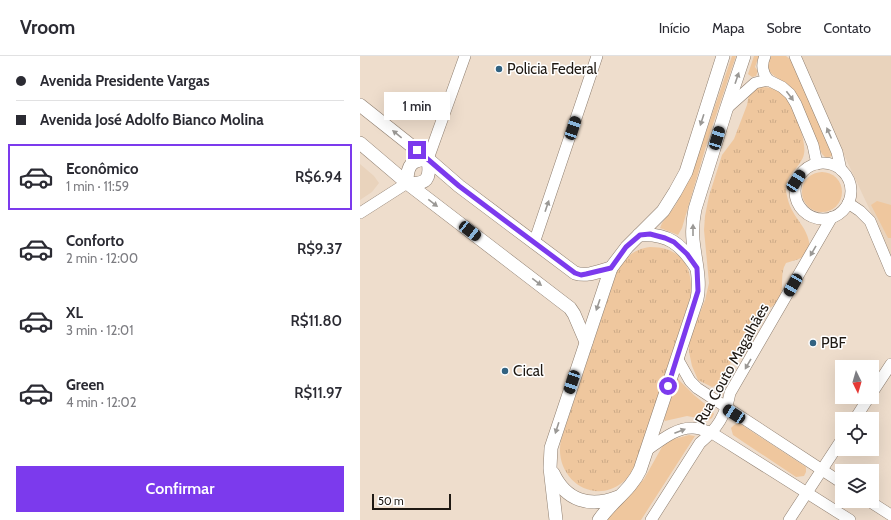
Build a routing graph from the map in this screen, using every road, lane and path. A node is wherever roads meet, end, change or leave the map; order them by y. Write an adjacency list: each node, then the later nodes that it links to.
1 (465, 56): 11 (street)
2 (597, 56): 19 (street, one-way to 2)
3 (723, 56): 18 (main road, one-way to 18)
4 (744, 56): 9 (main road, one-way to 4)
5 (765, 56): 7 (street)
6 (795, 56): 13 (street, one-way to 6)
7 (768, 80): 9 (street); 12 (street, one-way to 12)
8 (360, 105): 11 (main road, one-way to 8)
9 (726, 110): 21 (main road, one-way to 9)
10 (360, 143): 14 (main road)
11 (428, 160): 14 (main road); 14 (main road); 19 (main road)
12 (817, 164): 13 (street); 17 (street)
13 (841, 170): 15 (street)
14 (407, 183): 16 (street); 23 (main road, one-way to 23)
15 (848, 204): 17 (street); 22 (street)
16 (360, 213)
17 (832, 218): 27 (street, Rua Couto Magalhães, one-way to 27)
18 (640, 235): 20 (main road); 21 (main road)
19 (534, 243): 20 (main road)
20 (611, 268): 23 (main road, one-way to 23)
21 (697, 268): 24 (main road)
22 (891, 272)
23 (586, 342): 31 (main road, one-way to 31)
24 (677, 358): 27 (street); 29 (main road)
25 (891, 364): 26 (street)
26 (879, 382)
27 (727, 409): 28 (street, Rua Couto Magalhães); 32 (street)
28 (712, 433): 29 (street, one-way to 28); 34 (street); 40 (street, Rua Couto Magalhães)
29 (647, 450): 35 (main road)
30 (835, 450): 32 (street)
31 (550, 468): 35 (main road); 38 (main road)
32 (822, 470): 33 (street); 34 (street)
33 (835, 478)
34 (807, 493): 41 (street); 42 (street)
35 (619, 497): 39 (main road)
36 (879, 508): 37 (street)
37 (891, 516)
38 (556, 520)
39 (599, 520)
40 (651, 520)
41 (789, 520)
42 (850, 520)

